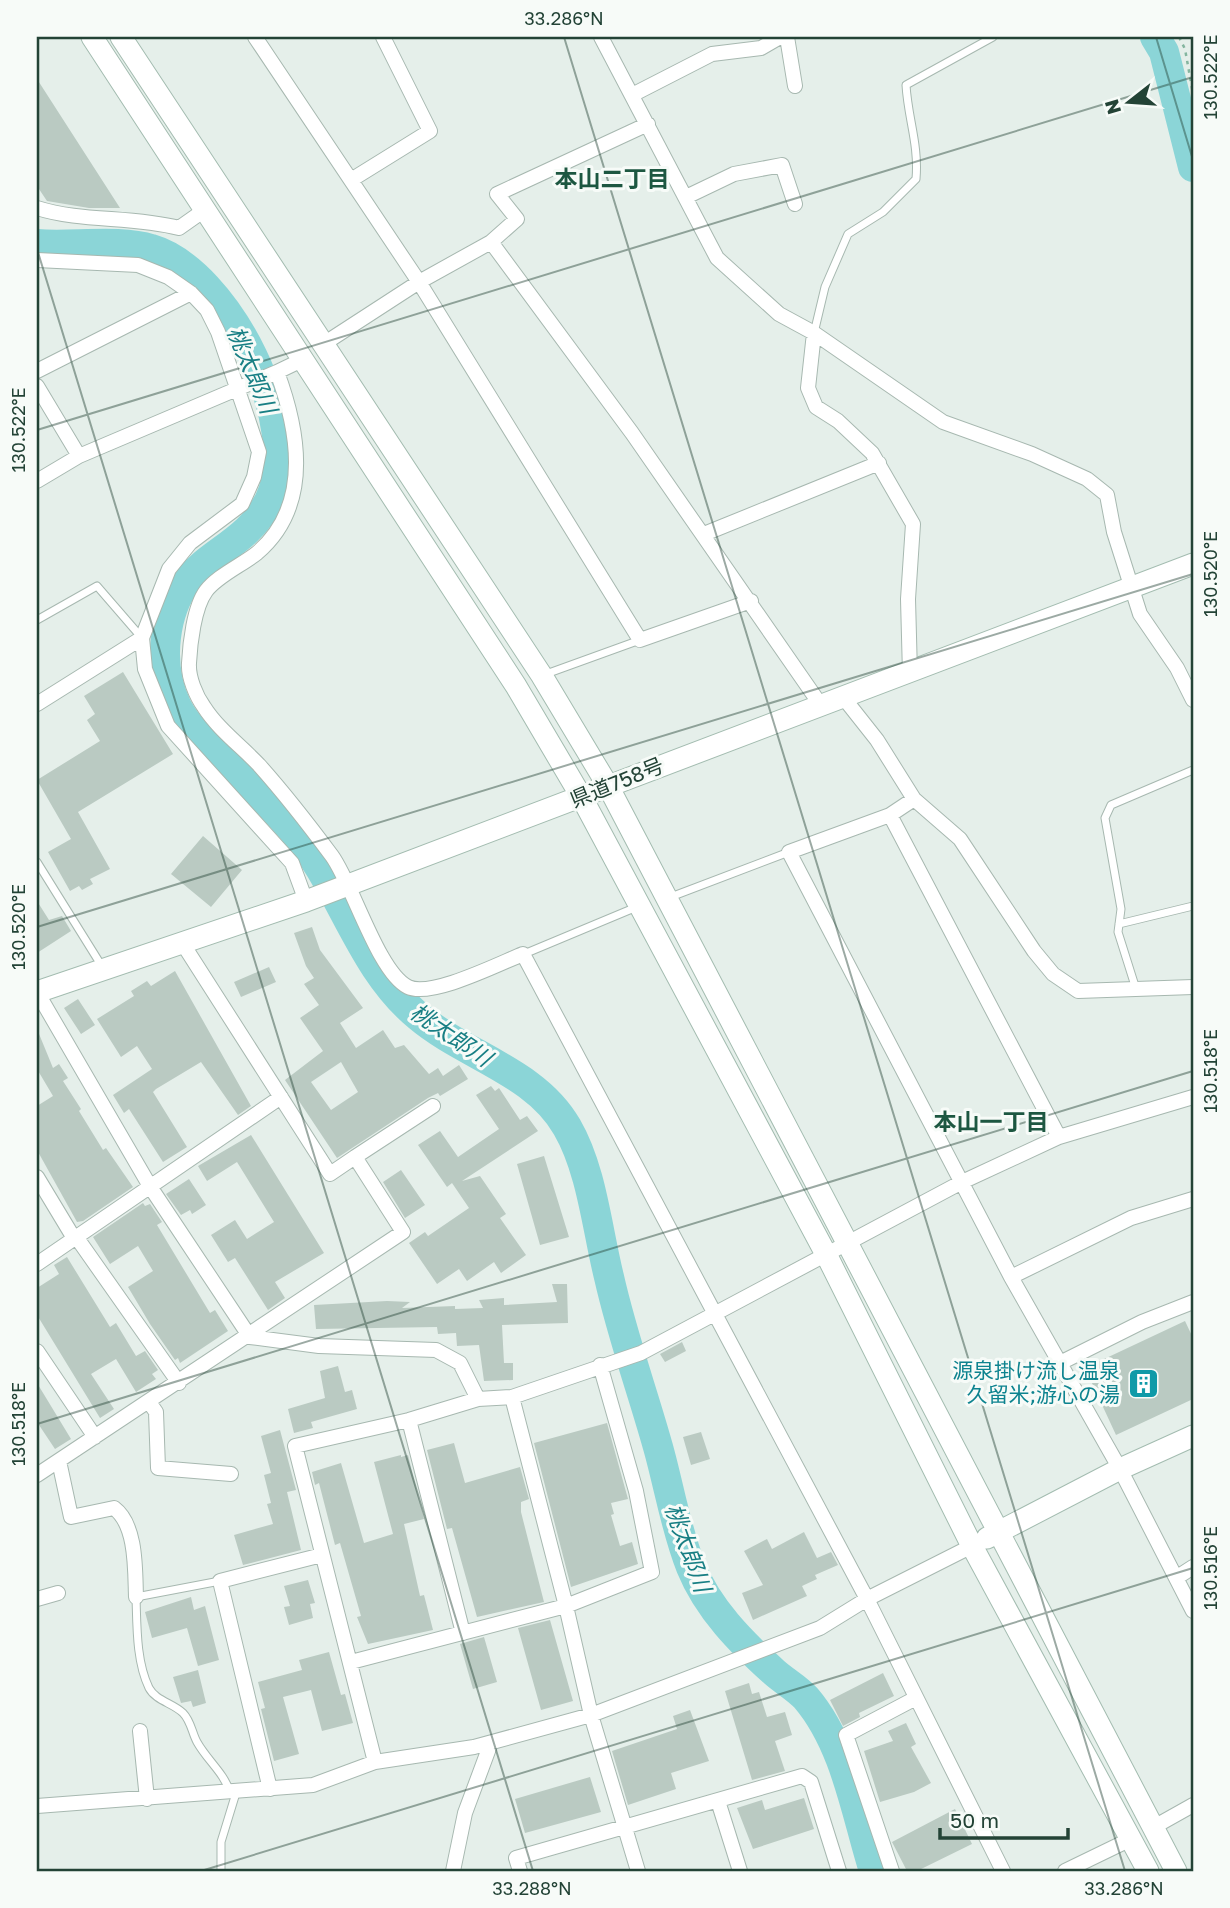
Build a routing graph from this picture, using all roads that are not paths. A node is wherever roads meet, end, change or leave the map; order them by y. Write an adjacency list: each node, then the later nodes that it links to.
1 (92, 37): 16 (street)
2 (121, 37): 22 (street)
3 (255, 37): 12 (street)
4 (383, 37): 12 (street)
5 (601, 37): 10 (street)
6 (780, 37): 10 (street)
7 (787, 37): 9 (street)
8 (993, 37): 21 (lane)
9 (795, 86)
10 (632, 95): 11 (street)
11 (648, 124): 13 (street); 17 (street)
12 (351, 180): 19 (street)
13 (686, 197): 14 (street); 21 (street)
14 (794, 204)
15 (37, 208): 16 (street)
16 (206, 209): 23 (street)
17 (491, 242): 19 (street); 31 (street)
18 (37, 260): 20 (street)
19 (419, 282): 22 (street); 37 (street)
20 (191, 293): 24 (street); 27 (street)
21 (814, 333): 29 (street); 33 (street)
22 (325, 343): 39 (street)
23 (304, 359): 25 (street); 46 (street)
24 (37, 370)
25 (277, 372): 27 (street); 51 (street)
26 (37, 386): 28 (street)
27 (238, 386): 28 (street); 36 (street)
28 (79, 456): 30 (street)
29 (878, 463): 31 (street); 38 (street)
30 (37, 481)
31 (704, 534): 34 (street)
32 (1193, 564): 33 (street, 県道758号)
33 (1131, 586): 38 (street, 県道758号); 41 (street)
34 (751, 601): 37 (street); 43 (street)
35 (37, 620): 36 (lane)
36 (142, 638): 42 (street); 53 (street)
37 (640, 640): 39 (lane)
38 (909, 674): 40 (street, 県道758号)
39 (542, 676): 45 (street)
40 (843, 697): 43 (street, 県道758号); 47 (street)
41 (1193, 700)
42 (37, 704)
43 (820, 704): 45 (street, 県道758号)
44 (1193, 770): 56 (lane)
45 (608, 786): 46 (street, 県道758号); 52 (street)
46 (582, 798): 51 (street, 県道758号); 54 (street)
47 (914, 799): 48 (street); 61 (street)
48 (890, 814): 49 (street); 66 (street)
49 (789, 852): 52 (lane); 69 (street)
50 (37, 862): 59 (lane)
51 (348, 886): 53 (street, 県道758号); 58 (street)
52 (668, 898): 73 (street)
53 (306, 901): 57 (street, 県道758号)
54 (640, 905): 58 (lane); 74 (street)
55 (1193, 906): 56 (lane)
56 (1119, 924): 61 (lane)
57 (181, 942): 59 (street, 県道758号); 63 (street)
58 (523, 954): 78 (street)
59 (104, 969): 62 (street, 県道758号)
60 (1193, 988): 61 (street)
61 (1136, 989)
62 (37, 992): 70 (street)
63 (281, 1097): 67 (street); 70 (street)
64 (1193, 1097): 66 (street)
65 (433, 1105): 67 (street)
66 (1059, 1137): 69 (street)
67 (355, 1157): 79 (street)
68 (37, 1177): 72 (street)
69 (962, 1182): 73 (street); 76 (street)
70 (152, 1188): 72 (street); 79 (street)
71 (1193, 1199): 76 (street)
72 (76, 1239): 75 (street); 83 (street)
73 (849, 1245): 74 (street); 94 (street)
74 (827, 1256): 78 (street); 95 (street)
75 (37, 1264)
76 (1012, 1277): 81 (street)
77 (1193, 1302): 81 (street)
78 (713, 1312): 82 (street); 103 (street)
79 (250, 1337): 83 (street); 85 (street)
80 (39, 1360): 89 (street)
81 (1060, 1363): 91 (street)
82 (600, 1365): 84 (street); 104 (street)
83 (179, 1383): 86 (street)
84 (512, 1398): 85 (street); 104 (street)
85 (478, 1399): 87 (street)
86 (149, 1402): 89 (street); 93 (street)
87 (409, 1420): 96 (street); 106 (street)
88 (1193, 1436): 91 (street)
89 (95, 1437): 90 (street)
90 (59, 1461): 92 (street); 101 (street)
91 (1119, 1469): 94 (street); 98 (street)
92 (37, 1475)
93 (231, 1475)
94 (998, 1533): 95 (street); 120 (street)
95 (972, 1546): 103 (street); 121 (street)
96 (322, 1555): 99 (street); 107 (street)
97 (1193, 1567): 98 (street)
98 (1175, 1578): 105 (street)
99 (219, 1581): 101 (lane); 113 (street)
100 (58, 1593): 102 (street)
101 (136, 1597): 114 (lane)
102 (37, 1599)
103 (867, 1599): 108 (street); 109 (street)
104 (566, 1606): 106 (street); 109 (street)
105 (1193, 1611)
106 (463, 1633): 107 (street)
107 (351, 1662): 112 (street)
108 (916, 1698): 128 (street); 129 (street)
109 (591, 1715): 111 (street); 119 (street)
110 (140, 1731): 115 (street)
111 (491, 1743): 112 (street); 123 (street)
112 (375, 1762): 113 (street)
113 (270, 1789): 114 (street)
114 (233, 1793): 115 (street); 122 (lane)
115 (147, 1799): 118 (street)
116 (718, 1801): 119 (street); 126 (street); 127 (street)
117 (1193, 1805): 120 (street)
118 (37, 1807)
119 (624, 1825): 124 (street); 125 (street)
120 (1152, 1828): 132 (street)
121 (1131, 1839): 130 (street); 131 (street)
122 (221, 1871)
123 (453, 1871)
124 (520, 1871)
125 (638, 1871)
126 (740, 1871)
127 (839, 1871)
128 (892, 1871)
129 (1003, 1871)
130 (1065, 1871)
131 (1148, 1871)
132 (1176, 1871)

